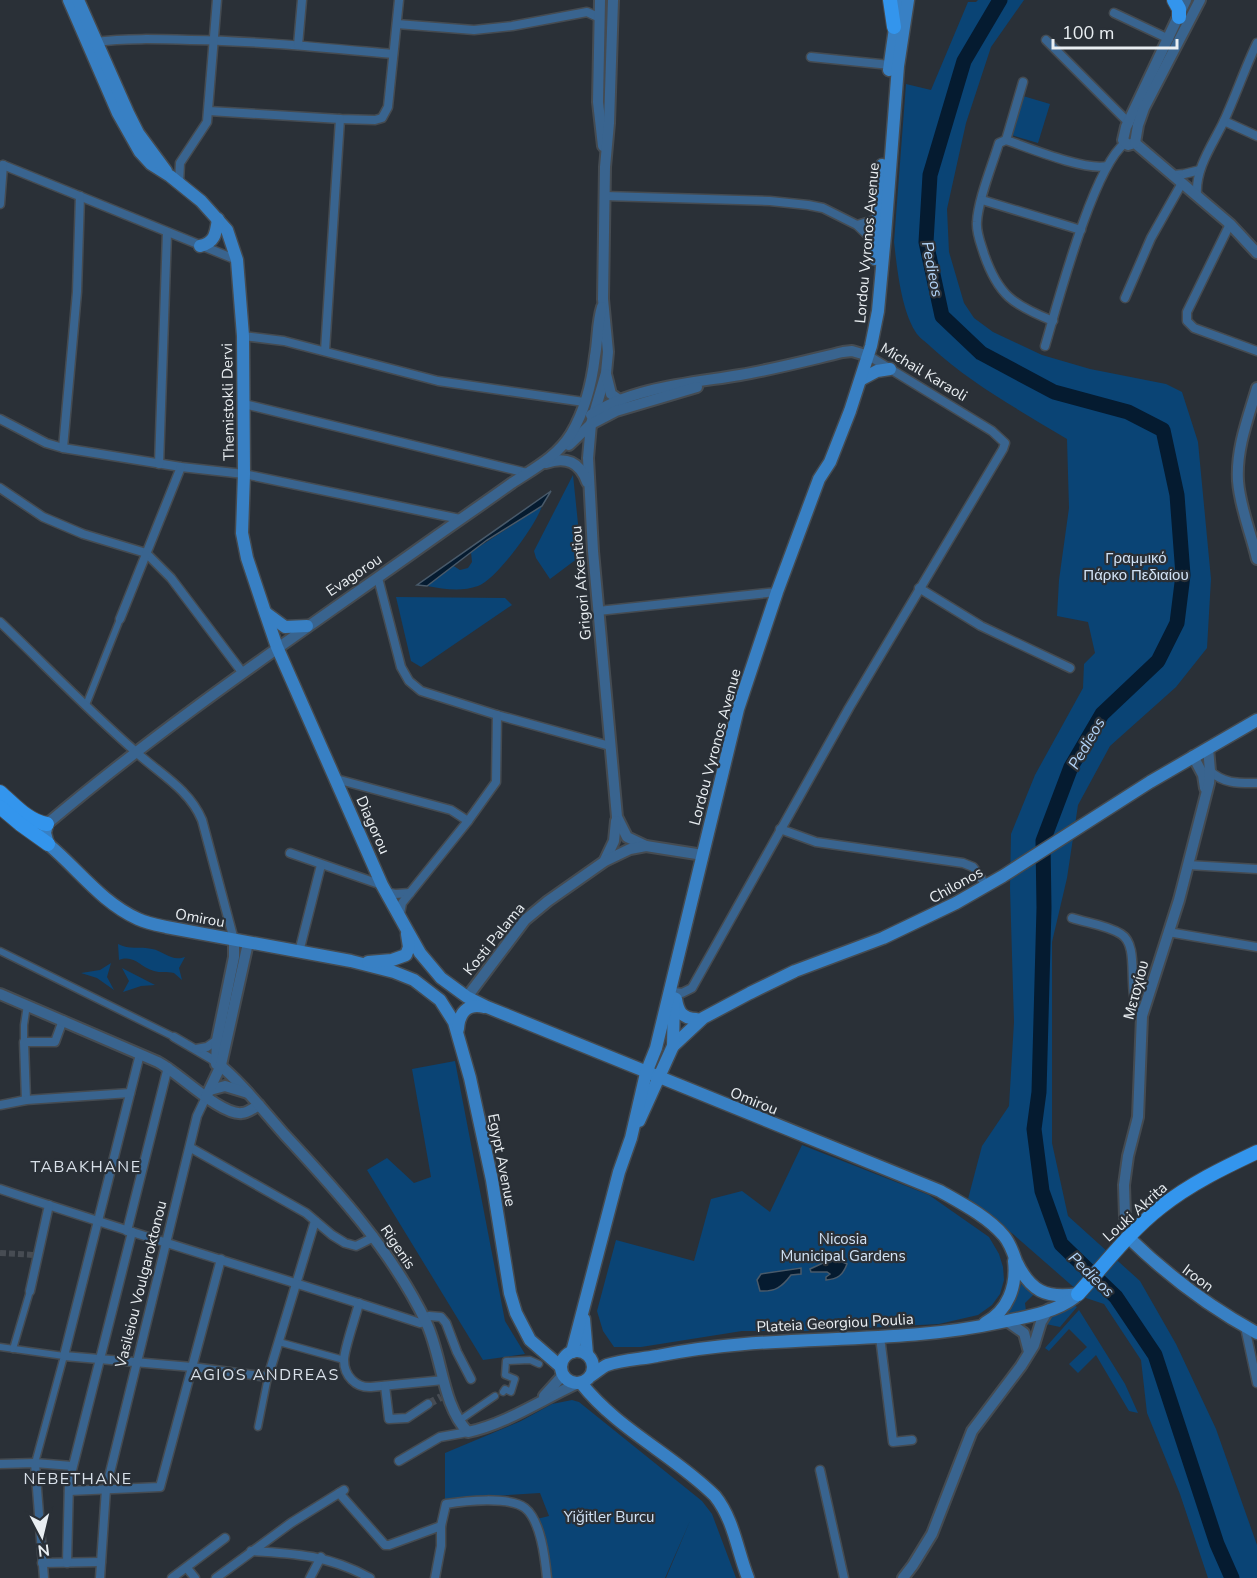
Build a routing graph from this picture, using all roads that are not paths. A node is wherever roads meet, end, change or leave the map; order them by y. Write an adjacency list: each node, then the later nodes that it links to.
1 (69, 0): 22 (main road, Themistokli Dervi)
2 (78, 0): 22 (main road, Themistokli Dervi)
3 (217, 0): 20 (street)
4 (302, 0): 23 (street)
5 (399, 0): 17 (street)
6 (600, 0): 16 (street)
7 (613, 0): 37 (street)
8 (890, 0): 18 (main road)
9 (899, 0): 18 (main road, Lordou Vyronos Avenue)
10 (908, 0): 64 (main road, Lordou Vyronos Avenue)
11 (1174, 0): 15 (main road)
12 (1186, 0): 15 (street)
13 (1200, 0): 32 (street)
14 (1114, 13): 19 (street)
15 (1179, 17): 19 (street)
16 (600, 18): 17 (street); 37 (street)
17 (397, 24): 25 (street)
18 (894, 27): 27 (main road, Lordou Vyronos Avenue)
19 (1169, 39): 32 (street)
20 (213, 40): 22 (street); 23 (street); 29 (street)
21 (1046, 40): 32 (street)
22 (92, 42): 40 (main road, Themistokli Dervi)
23 (298, 45): 25 (street)
24 (1256, 46): 31 (street)
25 (393, 54): 30 (street)
26 (811, 57): 27 (street)
27 (890, 65): 48 (main road, Lordou Vyronos Avenue)
28 (1023, 82): 34 (street)
29 (209, 111): 30 (street); 40 (street)
30 (340, 119): 62 (street)
31 (1224, 121): 33 (street); 38 (street)
32 (1130, 136): 36 (street); 39 (street)
33 (1257, 136)
34 (1006, 140): 36 (street); 45 (street)
35 (2, 162): 43 (street); 46 (street)
36 (1107, 166): 51 (street)
37 (605, 167): 44 (street)
38 (1200, 170): 39 (street); 42 (street)
39 (1172, 175): 41 (street)
40 (175, 180): 47 (main road, Themistokli Dervi)
41 (1182, 183): 42 (street); 57 (street)
42 (1197, 195): 49 (street)
43 (80, 196): 52 (street); 76 (street)
44 (605, 196): 50 (street); 58 (street)
45 (982, 200): 51 (street); 59 (street)
46 (0, 204)
47 (218, 219): 54 (main road); 56 (main road, Themistokli Dervi)
48 (878, 219): 50 (street); 53 (main road, Lordou Vyronos Avenue)
49 (1230, 224): 55 (street); 63 (street)
50 (857, 225): 53 (street)
51 (1081, 231): 59 (street)
52 (166, 233): 54 (street); 78 (street)
53 (876, 243): 64 (main road, Lordou Vyronos Avenue)
54 (200, 246): 56 (street)
55 (1257, 253)
56 (237, 260): 60 (main road, Themistokli Dervi)
57 (1125, 298)
58 (603, 305): 67 (street, Grigori Afxentiou); 71 (street, Evagorou)
59 (1053, 321): 61 (street)
60 (243, 336): 62 (street); 72 (main road, Themistokli Dervi)
61 (1045, 345)
62 (325, 351): 71 (street)
63 (1257, 351)
64 (865, 354): 65 (street, Michail Karaoli); 66 (street, Michail Karaoli); 68 (main road, Lordou Vyronos Avenue); 82 (main road, Lordou Vyronos Avenue)
65 (890, 369): 68 (main road); 90 (street, Michail Karaoli)
66 (737, 375): 70 (street, Michail Karaoli); 74 (street, Michail Karaoli)
67 (604, 377): 70 (street); 71 (street); 74 (street, Grigori Afxentiou)
68 (862, 379): 82 (main road, Lordou Vyronos Avenue)
69 (1257, 388): 86 (street)
70 (621, 400): 74 (street, Michail Karaoli)
71 (584, 402): 75 (street, Evagorou)
72 (244, 404): 80 (street); 81 (main road, Themistokli Dervi)
73 (0, 419): 76 (street)
74 (592, 419): 75 (street, Michail Karaoli); 77 (street, Michail Karaoli); 84 (street, Grigori Afxentiou)
75 (571, 434): 77 (street, Evagorou)
76 (63, 448): 78 (street)
77 (547, 461): 80 (street, Evagorou); 84 (street)
78 (159, 464): 79 (street)
79 (181, 467): 81 (street); 87 (street)
80 (527, 473): 85 (street, Evagorou)
81 (244, 474): 85 (street); 93 (main road, Themistokli Dervi)
82 (819, 479): 91 (main road, Lordou Vyronos Avenue)
83 (0, 488): 87 (street)
84 (589, 492): 92 (street, Grigori Afxentiou)
85 (460, 519): 89 (street, Evagorou)
86 (1255, 538): 88 (street)
87 (147, 553): 94 (street); 99 (street)
88 (1257, 559)
89 (378, 578): 96 (street, Evagorou); 101 (street)
90 (920, 588): 98 (street); 116 (street)
91 (777, 592): 92 (street); 120 (main road, Lordou Vyronos Avenue)
92 (598, 611): 103 (street, Grigori Afxentiou)
93 (265, 612): 96 (main road); 97 (main road, Themistokli Dervi)
94 (120, 619): 100 (street)
95 (0, 622): 100 (street)
96 (307, 626): 97 (street, Evagorou)
97 (277, 647): 99 (street, Evagorou); 108 (main road, Diagorou)
98 (1070, 668)
99 (242, 672): 105 (street, Evagorou)
100 (86, 705): 105 (street)
101 (497, 715): 103 (street); 114 (street)
102 (1255, 721): 104 (main road)
103 (610, 746): 113 (street, Grigori Afxentiou)
104 (1208, 748): 106 (main road, Chilonos); 107 (street, Μετοχίου)
105 (135, 752): 115 (street, Evagorou); 132 (street)
106 (1193, 756): 111 (street, Μετοχίου); 125 (main road, Chilonos)
107 (1210, 771): 109 (street); 111 (street, Μετοχίου)
108 (336, 779): 114 (street); 126 (main road, Diagorou)
109 (1257, 783)
110 (0, 792): 115 (main road)
111 (1206, 794): 123 (street, Μετοχίου)
112 (0, 807): 117 (main road)
113 (616, 817): 118 (street); 121 (street)
114 (468, 821): 127 (street)
115 (47, 824): 117 (main road)
116 (780, 829): 125 (street); 141 (street)
117 (48, 844): 132 (main road, Omirou)
118 (646, 846): 120 (street, Kosti Palama); 121 (street, Kosti Palama)
119 (290, 854): 122 (street)
120 (703, 855): 137 (main road, Lordou Vyronos Avenue)
121 (605, 861): 143 (street, Kosti Palama)
122 (321, 865): 126 (street); 136 (street)
123 (1188, 865): 124 (street); 131 (street, Μετοχίου)
124 (1257, 868)
125 (986, 885): 147 (main road, Chilonos)
126 (384, 889): 127 (street); 128 (main road, Diagorou)
127 (410, 893): 128 (street)
128 (399, 914): 130 (main road, Diagorou)
129 (1072, 918): 146 (street)
130 (407, 930): 138 (main road); 143 (main road, Diagorou)
131 (1168, 932): 134 (street); 146 (street, Μετοχίου)
132 (234, 940): 133 (main road, Omirou); 153 (street)
133 (248, 943): 136 (main road, Omirou); 149 (street)
134 (1257, 947)
135 (0, 951): 152 (street)
136 (299, 951): 138 (main road, Omirou)
137 (677, 958): 141 (main road, Lordou Vyronos Avenue); 157 (main road, Lordou Vyronos Avenue)
138 (351, 961): 139 (main road, Omirou)
139 (394, 972): 140 (main road, Egypt Avenue)
140 (429, 990): 143 (main road); 151 (main road, Egypt Avenue)
141 (674, 992): 147 (main road); 150 (main road, Lordou Vyronos Avenue)
142 (0, 994): 144 (street)
143 (467, 997): 145 (main road, Omirou)
144 (27, 1005): 148 (street); 154 (street)
145 (487, 1007): 151 (main road); 161 (main road, Omirou)
146 (1142, 1016): 178 (street, Μετοχίου)
147 (699, 1018): 150 (main road, Chilonos); 155 (main road)
148 (63, 1020): 154 (street); 158 (street)
149 (228, 1029): 159 (street); 163 (street)
150 (673, 1031): 155 (main road, Lordou Vyronos Avenue); 157 (main road, Chilonos)
151 (458, 1033): 207 (main road, Egypt Avenue)
152 (174, 1037): 156 (street)
153 (217, 1041): 156 (street); 159 (street)
154 (24, 1042): 167 (street)
155 (673, 1046): 162 (main road, Lordou Vyronos Avenue)
156 (196, 1048): 159 (street)
157 (656, 1048): 161 (main road, Lordou Vyronos Avenue)
158 (140, 1054): 160 (street); 164 (street)
159 (218, 1063): 163 (street, Rigenis); 166 (street, Vasileiou Voulgaroktonou)
160 (168, 1067): 166 (street); 177 (street)
161 (646, 1073): 162 (main road, Omirou); 170 (main road, Lordou Vyronos Avenue)
162 (659, 1078): 170 (main road, Lordou Vyronos Avenue); 181 (main road, Omirou)
163 (236, 1080): 165 (street, Rigenis)
164 (130, 1093): 167 (street); 175 (street)
165 (248, 1093): 166 (street); 169 (street, Rigenis)
166 (208, 1094): 169 (street); 171 (street, Vasileiou Voulgaroktonou)
167 (26, 1100): 168 (street)
168 (0, 1105)
169 (259, 1105): 179 (street, Rigenis)
170 (631, 1138): 187 (main road)
171 (191, 1148): 176 (street); 180 (street, Vasileiou Voulgaroktonou)
172 (1257, 1151): 178 (main road, Louki Akrita)
173 (0, 1189): 174 (street)
174 (49, 1205): 175 (street); 184 (street)
175 (98, 1220): 177 (street); 201 (street)
176 (315, 1221): 179 (street); 183 (street)
177 (129, 1232): 180 (street); 202 (street)
178 (1130, 1235): 185 (main road, Louki Akrita); 192 (main road, Iroon)
179 (374, 1237): 189 (street, Rigenis)
180 (166, 1243): 182 (street); 204 (street, Vasileiou Voulgaroktonou)
181 (1013, 1254): 185 (main road, Omirou); 191 (main road)
182 (221, 1259): 183 (street); 206 (street)
183 (297, 1282): 186 (street); 195 (street)
184 (30, 1291): 197 (street)
185 (1079, 1293): 188 (main road, Plateia Georgiou Poulia)
186 (359, 1303): 189 (street); 203 (street)
187 (584, 1308): 198 (main road); 200 (main road)
188 (1049, 1309): 190 (main road, Plateia Georgiou Poulia); 199 (street)
189 (425, 1320): 209 (street); 210 (street, Rigenis)
190 (1007, 1321): 191 (main road, Plateia Georgiou Poulia); 199 (street)
191 (976, 1327): 194 (main road, Plateia Georgiou Poulia)
192 (1245, 1327): 193 (main road, Iroon); 212 (street)
193 (1257, 1333)
194 (880, 1337): 211 (main road, Plateia Georgiou Poulia); 221 (street)
195 (279, 1342): 203 (street); 208 (street)
196 (0, 1347): 197 (street)
197 (13, 1349): 201 (street)
198 (572, 1352): 200 (main road); 207 (main road)
199 (1029, 1352): 248 (street)
200 (586, 1354): 211 (main road)
201 (64, 1356): 202 (street); 223 (street)
202 (100, 1358): 204 (street); 225 (street)
203 (344, 1360): 213 (street)
204 (136, 1362): 206 (street); 227 (street, Vasileiou Voulgaroktonou)
205 (538, 1364): 214 (street)
206 (192, 1367): 208 (street); 227 (street)
207 (562, 1371): 211 (main road); 216 (street)
208 (268, 1377): 219 (street)
209 (471, 1379)
210 (444, 1380): 213 (street); 220 (street, Rigenis)
211 (583, 1381): 216 (street); 246 (main road)
212 (1257, 1383)
213 (385, 1386): 217 (street)
214 (503, 1392)
215 (495, 1396): 218 (street)
216 (539, 1401): 220 (street)
217 (428, 1404)
218 (463, 1418)
219 (258, 1427)
220 (468, 1431): 222 (street)
221 (912, 1440)
222 (399, 1461)
223 (35, 1463): 224 (street); 225 (street); 234 (street)
224 (0, 1464)
225 (72, 1466): 228 (street)
226 (820, 1470): 247 (street)
227 (106, 1489): 228 (street); 233 (street, Vasileiou Voulgaroktonou)
228 (69, 1491): 235 (street)
229 (441, 1526): 231 (street); 244 (street); 245 (street)
230 (225, 1538): 236 (street)
231 (251, 1551): 232 (street); 241 (street)
232 (321, 1557): 242 (street); 243 (street)
233 (101, 1562): 235 (street); 238 (street, Vasileiou Voulgaroktonou)
234 (42, 1563): 235 (street); 237 (street)
235 (67, 1563)
236 (188, 1568): 239 (street); 240 (street)
237 (44, 1578)
238 (99, 1578)
239 (172, 1578)
240 (195, 1578)
241 (216, 1578)
242 (309, 1578)
243 (370, 1578)
244 (435, 1578)
245 (547, 1578)
246 (748, 1578)
247 (844, 1578)
248 (903, 1578)

